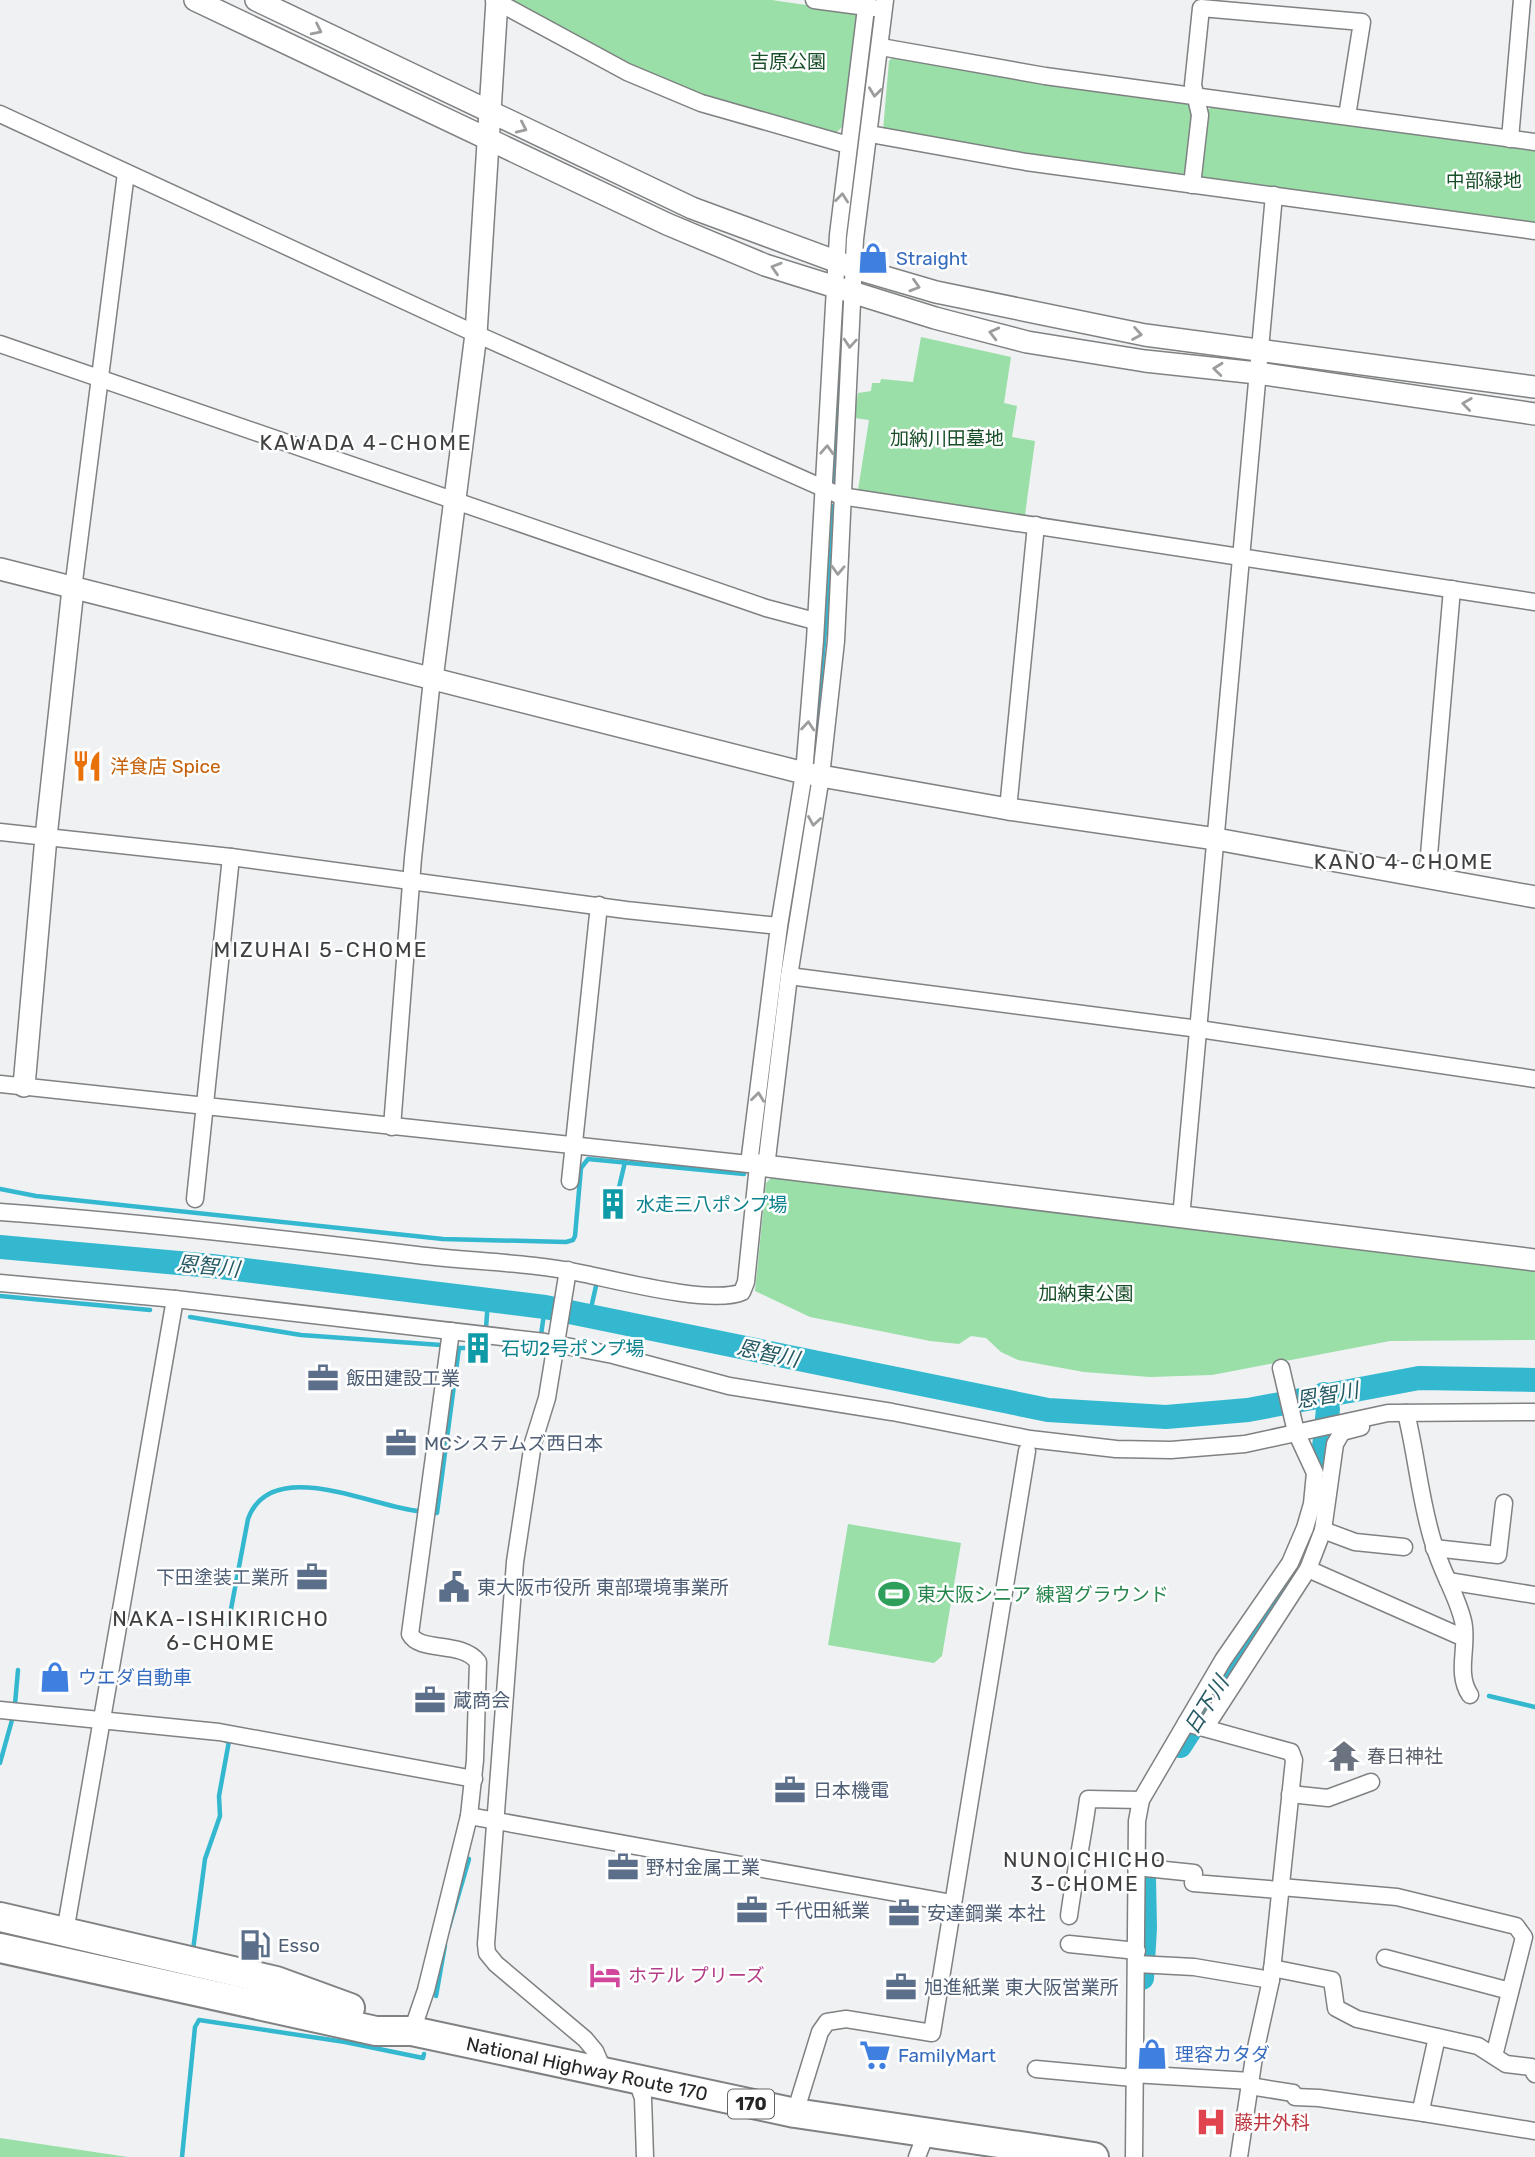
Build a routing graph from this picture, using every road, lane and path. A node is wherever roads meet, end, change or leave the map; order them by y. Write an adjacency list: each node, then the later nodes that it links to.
1 (195, 0): 13 (street)
2 (256, 0): 9 (street, one-way to 9)
3 (496, 0): 9 (street); 16 (street)
4 (814, 0): 6 (street)
5 (1522, 0): 14 (street)
6 (875, 5): 7 (street); 16 (street)
7 (881, 47): 8 (street); 12 (street, one-way to 12)
8 (1195, 96): 11 (street); 11 (street); 18 (street)
9 (489, 112): 13 (street); 21 (street, one-way to 21)
10 (0, 114): 17 (street)
11 (1347, 116): 14 (street)
12 (870, 134): 18 (street); 21 (street)
13 (488, 138): 22 (street, one-way to 13); 23 (street)
14 (1510, 139): 15 (street)
15 (1535, 142)
16 (848, 145): 21 (street, one-way to 16)
17 (126, 173): 23 (street); 27 (street)
18 (1192, 185): 19 (street)
19 (1274, 195): 20 (street); 25 (street)
20 (1535, 231)
21 (846, 265): 22 (street); 25 (street, one-way to 25)
22 (845, 290): 26 (street, one-way to 22); 30 (street, one-way to 22); 31 (street, one-way to 31)
23 (477, 334): 30 (street); 32 (street)
24 (0, 344): 27 (street)
25 (1259, 350): 26 (street); 28 (street)
26 (1257, 373): 29 (street, one-way to 26); 34 (street)
27 (99, 378): 32 (street); 36 (street)
28 (1535, 387)
29 (1535, 414)
30 (824, 490): 31 (street); 39 (street)
31 (841, 496): 33 (street); 41 (street, one-way to 41)
32 (457, 502): 39 (street); 40 (street)
33 (1036, 525): 34 (street); 42 (street)
34 (1241, 556): 37 (street); 45 (street)
35 (0, 569): 36 (street)
36 (73, 589): 40 (street); 44 (street)
37 (1452, 589): 38 (street); 47 (street)
38 (1535, 602)
39 (816, 621): 41 (street, one-way to 39)
40 (432, 679): 41 (street); 48 (street)
41 (812, 774): 42 (street); 51 (street); 52 (street, one-way to 52)
42 (1008, 809): 45 (street)
43 (0, 832): 44 (street)
44 (46, 837): 46 (street); 56 (street)
45 (1216, 839): 47 (street); 53 (street)
46 (231, 857): 48 (street); 57 (street)
47 (1427, 878): 49 (street)
48 (412, 882): 50 (street); 58 (street)
49 (1535, 897)
50 (599, 905): 51 (street); 59 (street)
51 (779, 926): 60 (street, one-way to 51)
52 (789, 976): 53 (street); 60 (street)
53 (1199, 1029): 54 (street); 64 (street)
54 (1535, 1079)
55 (0, 1084): 56 (street)
56 (24, 1086): 57 (street)
57 (204, 1106): 58 (street); 62 (street)
58 (392, 1126): 59 (street)
59 (575, 1145): 60 (street); 61 (street)
60 (758, 1165): 64 (street); 66 (street)
61 (570, 1181)
62 (195, 1199)
63 (0, 1212): 66 (street)
64 (1181, 1217): 65 (street)
65 (1535, 1260)
66 (568, 1274): 70 (street)
67 (0, 1283): 68 (street)
68 (175, 1299): 69 (street); 88 (street)
69 (451, 1331): 70 (street); 90 (street)
70 (556, 1344): 76 (street); 95 (street)
71 (1281, 1368): 76 (street)
72 (1468, 1412): 73 (street); 74 (street); 75 (street)
73 (1535, 1412)
74 (1407, 1417): 76 (street); 79 (street); 81 (street)
75 (1535, 1421)
76 (1295, 1427): 89 (street)
77 (1027, 1451): 98 (street)
78 (1504, 1503): 81 (street)
79 (1323, 1530): 80 (street); 82 (street)
80 (1404, 1547)
81 (1434, 1548): 83 (street)
82 (1308, 1569): 85 (street); 89 (street)
83 (1448, 1581): 84 (street); 85 (street)
84 (1535, 1595)
85 (1464, 1637): 86 (street)
86 (1470, 1695)
87 (0, 1710): 88 (street)
88 (102, 1720): 90 (street); 101 (street)
89 (1195, 1725): 92 (street); 93 (street)
90 (474, 1779): 94 (street)
91 (1371, 1782): 92 (street)
92 (1290, 1794): 97 (street)
93 (1141, 1800): 96 (street); 99 (street)
94 (469, 1816): 95 (street); 111 (street)
95 (495, 1820): 98 (street); 115 (street)
96 (1141, 1867): 97 (street); 107 (street)
97 (1280, 1889): 108 (street); 109 (street)
98 (952, 1903): 120 (street)
99 (1069, 1916)
100 (0, 1917): 101 (highway)
101 (65, 1932): 110 (highway)
102 (0, 1933): 110 (highway, National Highway Route 170 / 170)
103 (1069, 1944): 107 (street)
104 (0, 1948): 110 (highway, National Highway Route 170 / 170)
105 (1385, 1958): 109 (street)
106 (0, 1960): 110 (highway)
107 (1140, 1961): 108 (street); 117 (street)
108 (1272, 1974): 112 (street); 119 (street)
109 (1510, 1991): 113 (street)
110 (338, 2014): 111 (highway, National Highway Route 170 / 170)
111 (412, 2031): 115 (highway, National Highway Route 170 / 170)
112 (1437, 2037): 113 (street); 121 (street)
113 (1494, 2056): 116 (street)
114 (1036, 2069): 117 (street)
115 (605, 2074): 118 (highway, National Highway Route 170 / 170)
116 (1535, 2074)
117 (1133, 2076): 119 (street); 126 (street)
118 (637, 2081): 120 (highway, National Highway Route 170 / 170); 124 (street)
119 (1250, 2084): 121 (street); 127 (street)
120 (795, 2113): 123 (highway, National Highway Route 170 / 170)
121 (1424, 2113): 122 (street)
122 (1535, 2131)
123 (922, 2144): 125 (highway, National Highway Route 170 / 170)
124 (645, 2157)
125 (1094, 2157)
126 (1134, 2157)
127 (1239, 2157)

